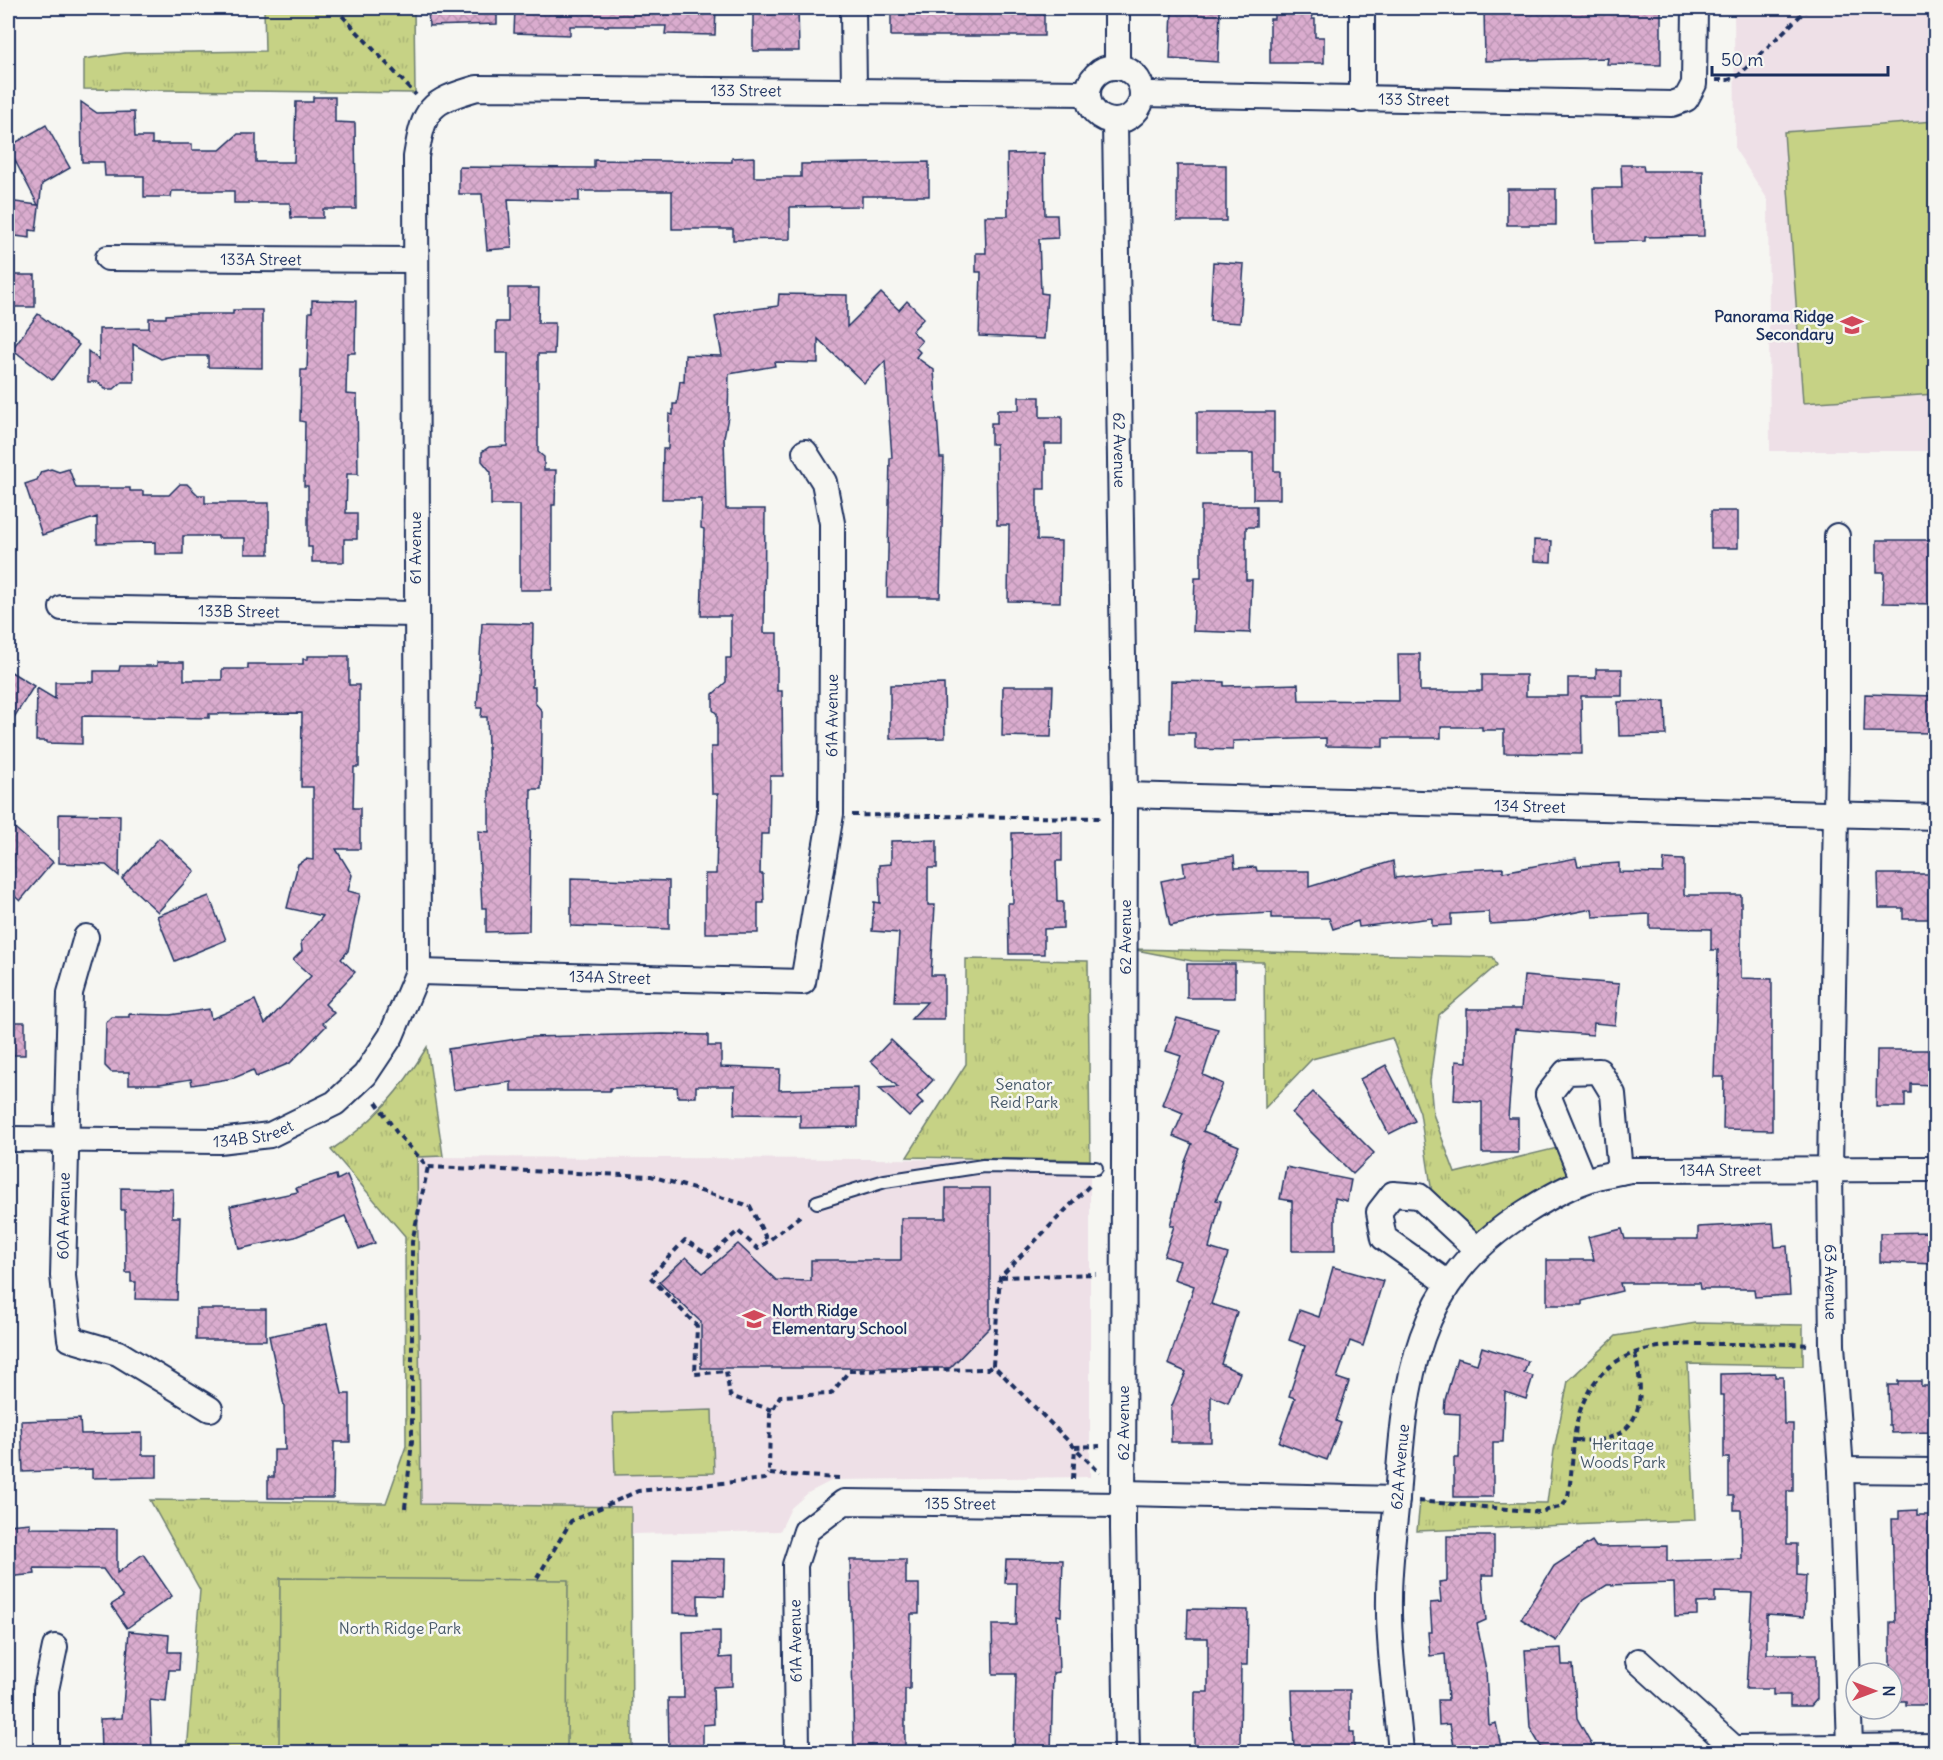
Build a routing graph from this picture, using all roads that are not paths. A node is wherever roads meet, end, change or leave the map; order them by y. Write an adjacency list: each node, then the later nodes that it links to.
1 (853, 8): 6 (street)
2 (1118, 8): 5 (street)
3 (1362, 8): 9 (street)
4 (1695, 8): 9 (street, 133 Street)
5 (1117, 67): 7 (street); 8 (street)
6 (854, 89): 7 (street, 133 Street); 11 (street, 133 Street)
7 (1088, 93): 10 (street)
8 (1142, 94): 9 (street, 133 Street); 10 (street)
9 (1362, 100)
10 (1115, 122): 18 (street, 62 Avenue)
11 (421, 125): 13 (street, 61 Avenue)
12 (108, 258): 13 (street, 133A Street)
13 (415, 260): 17 (street, 61 Avenue)
14 (805, 452): 23 (street, 61A Avenue)
15 (1838, 536): 19 (street, 63 Avenue)
16 (62, 608): 17 (street, 133B Street)
17 (416, 614): 22 (street, 61 Avenue)
18 (1125, 795): 19 (street, 134 Street); 38 (street, 62 Avenue)
19 (1836, 816): 20 (street, 134 Street); 26 (street, 63 Avenue)
20 (1935, 817)
21 (86, 937): 25 (street, 60A Avenue)
22 (418, 972): 23 (street, 134A Street); 25 (street, 134B Street)
23 (803, 982)
24 (8, 1139): 25 (street, 134B Street)
25 (64, 1140): 35 (street, 60A Avenue)
26 (1830, 1168): 27 (street, 134A Street); 28 (street, 134A Street); 36 (street, 63 Avenue)
27 (1935, 1169)
28 (1620, 1172): 30 (street, 134A Street); 30 (street)
29 (1096, 1174): 31 (lane)
30 (1583, 1180): 32 (street, 134A Street)
31 (817, 1202)
32 (1516, 1218): 33 (street, 62A Avenue)
33 (1476, 1250): 34 (street, 62A Avenue); 34 (street)
34 (1448, 1283): 39 (street, 62A Avenue)
35 (210, 1409)
36 (1841, 1470): 37 (street); 44 (street, 63 Avenue)
37 (1935, 1471)
38 (1123, 1499): 39 (street, 135 Street); 40 (street, 135 Street); 48 (street, 62 Avenue)
39 (1407, 1500): 49 (street, 62A Avenue)
40 (806, 1531): 47 (street, 61A Avenue)
41 (55, 1647): 46 (street)
42 (1638, 1661): 45 (street)
43 (1935, 1746): 44 (street)
44 (1850, 1747): 45 (street)
45 (1734, 1750)
46 (46, 1752)
47 (796, 1752)
48 (1127, 1752)
49 (1401, 1752)

